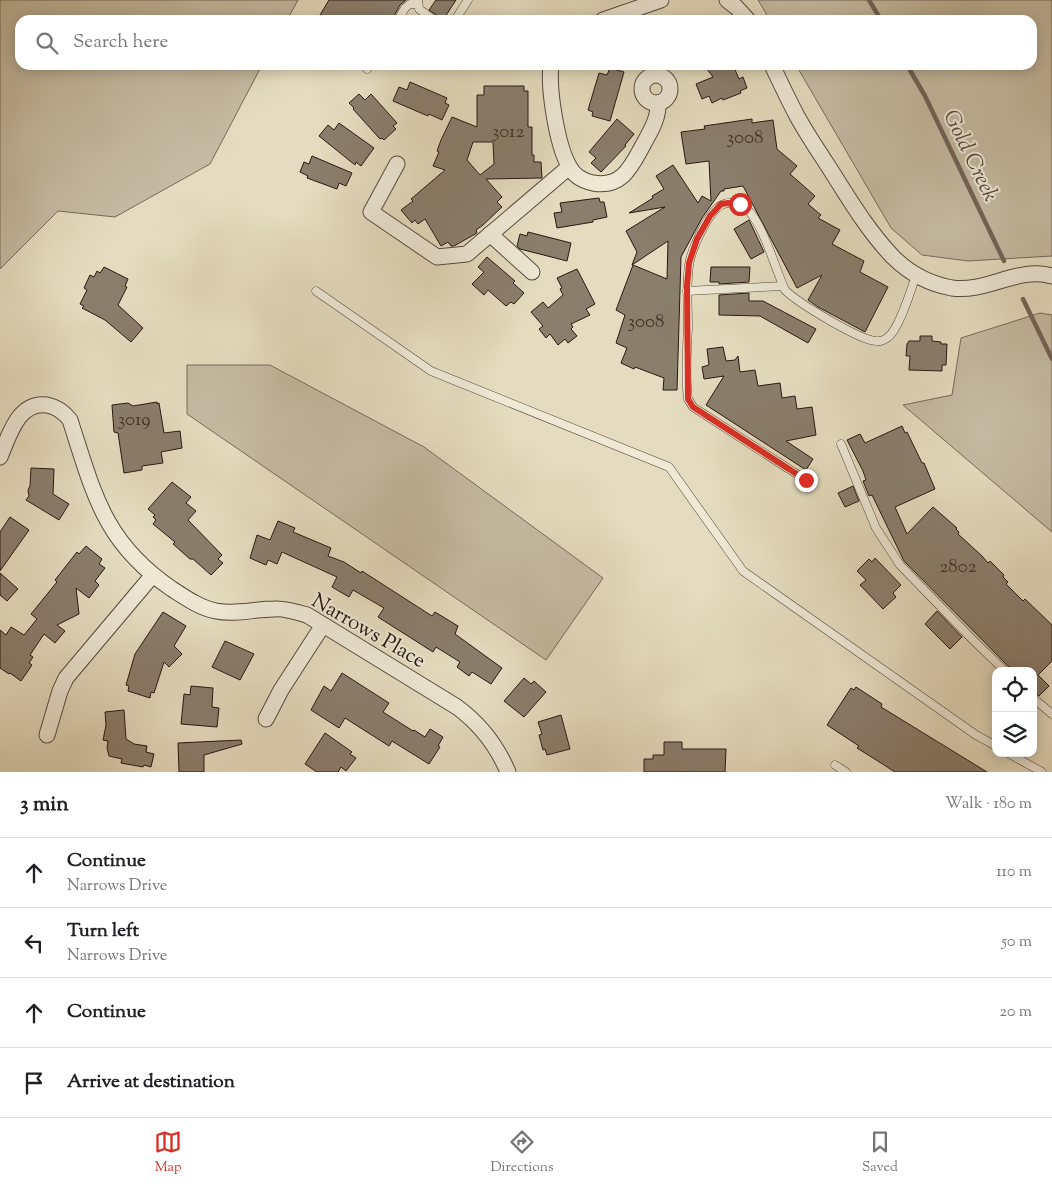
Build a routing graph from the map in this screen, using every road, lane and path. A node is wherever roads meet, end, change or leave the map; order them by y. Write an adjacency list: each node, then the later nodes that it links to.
1 (468, 0): 7 (lane)
2 (661, 0): 8 (street)
3 (726, 0): 9 (street)
4 (418, 2): 5 (lane); 6 (lane)
5 (401, 15)
6 (427, 15)
7 (458, 15)
8 (618, 15)
9 (744, 15)
10 (551, 70): 14 (street)
11 (774, 70): 17 (street)
12 (658, 102): 14 (street)
13 (397, 164): 15 (street)
14 (569, 166): 15 (street)
15 (490, 234): 16 (street)
16 (532, 272)
17 (916, 275): 18 (street); 19 (lane)
18 (1052, 276)
19 (783, 286): 21 (lane); 21 (lane)
20 (316, 291): 32 (lane)
21 (687, 292): 24 (lane)
22 (841, 444): 27 (lane)
23 (0, 456): 25 (street, Narrows Place)
24 (806, 480)
25 (152, 576): 26 (street, Narrows Place); 31 (street)
26 (323, 625): 30 (street); 35 (street, Narrows Place)
27 (1001, 667)
28 (1037, 701): 29 (lane)
29 (1052, 714)
30 (266, 719)
31 (47, 734)
32 (992, 744)
33 (1015, 757): 37 (lane)
34 (835, 765): 36 (lane)
35 (508, 772)
36 (846, 772)
37 (1042, 772)

